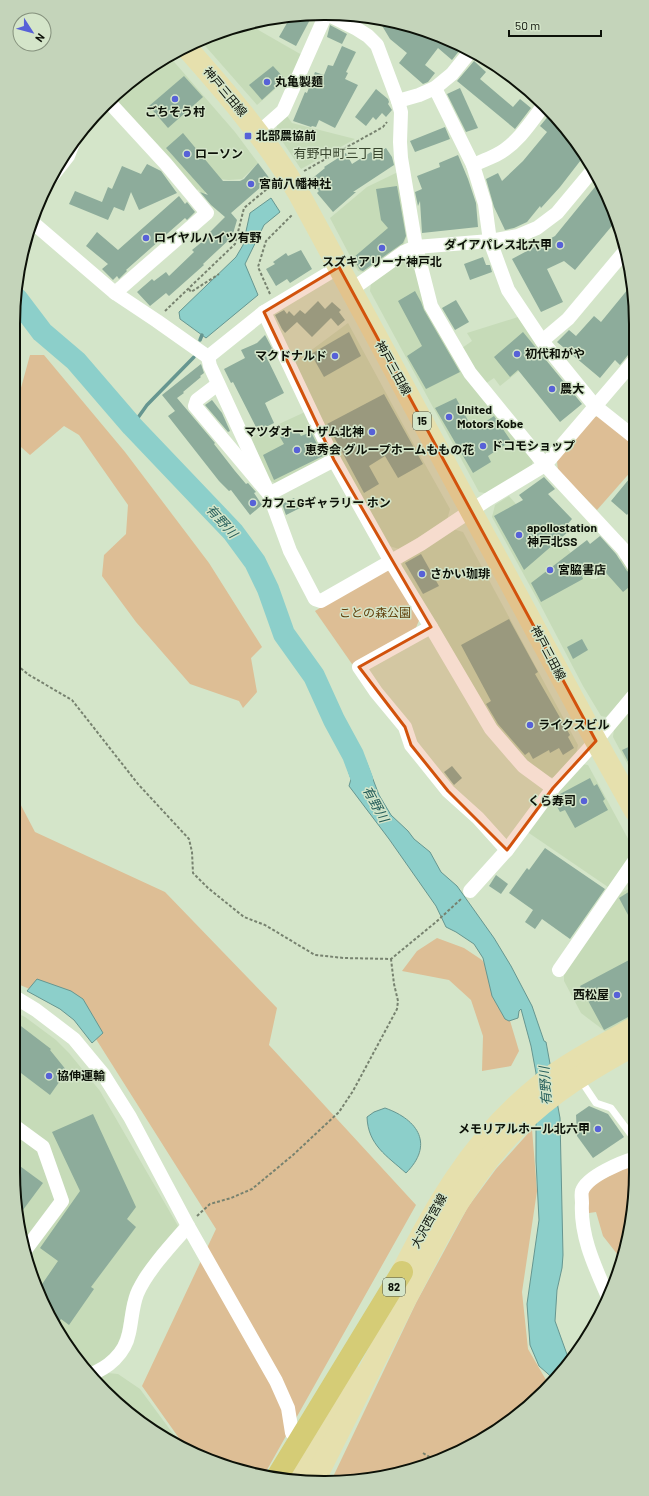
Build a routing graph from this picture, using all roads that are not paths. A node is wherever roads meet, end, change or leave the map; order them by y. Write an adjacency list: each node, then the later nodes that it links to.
1 (327, 20): 9 (street)
2 (341, 21): 7 (street)
3 (190, 51): 9 (main road, 神戸三田線 / 15)
4 (467, 55): 5 (street)
5 (436, 88): 7 (street); 10 (street)
6 (113, 106): 18 (street)
7 (400, 106): 14 (street)
8 (540, 109): 10 (street)
9 (258, 133): 16 (main road, 神戸三田線 / 15)
10 (473, 166): 13 (street)
11 (589, 174): 13 (street)
12 (36, 226): 18 (street)
13 (490, 241): 14 (street); 20 (street)
14 (416, 247): 17 (street); 29 (street)
15 (621, 256): 20 (street)
16 (339, 267): 17 (main road, 神戸三田線 / 15); 19 (street)
17 (351, 290): 31 (main road, 神戸三田線 / 15)
18 (115, 294): 21 (street)
19 (270, 309): 21 (street); 28 (street)
20 (542, 341): 24 (street)
21 (208, 357): 23 (street)
22 (629, 368): 24 (street)
23 (218, 384): 26 (street); 27 (street)
24 (596, 406): 25 (street); 29 (street)
25 (629, 433)
26 (245, 441): 27 (street); 30 (street)
27 (233, 451): 30 (street)
28 (334, 460): 30 (street); 33 (street)
29 (546, 465): 31 (street); 32 (street)
30 (269, 494): 33 (street)
31 (471, 511): 33 (street); 36 (main road, 神戸三田線 / 15)
32 (629, 558)
33 (390, 560): 34 (street)
34 (431, 627): 37 (street); 39 (street)
35 (629, 701): 36 (street)
36 (596, 741): 37 (street); 38 (main road, 神戸三田線 / 15)
37 (552, 788): 39 (street)
38 (629, 800)
39 (507, 850): 41 (street)
40 (629, 869): 42 (street)
41 (470, 891)
42 (559, 970)
43 (20, 1000): 51 (street)
44 (629, 1032): 46 (main road, 大沢西宮線 / 82)
45 (629, 1047): 46 (main road, 大沢西宮線 / 82)
46 (575, 1074): 47 (main road, 大沢西宮線 / 82); 49 (lane)
47 (514, 1119): 53 (main road, 大沢西宮線 / 82); 59 (main road, 大沢西宮線 / 82)
48 (20, 1130): 52 (street)
49 (629, 1132)
50 (629, 1160): 54 (street)
51 (188, 1226): 55 (street); 56 (street)
52 (29, 1245)
53 (402, 1272): 58 (highway)
54 (605, 1290)
55 (96, 1372)
56 (292, 1433): 57 (highway)
57 (285, 1473)
58 (286, 1473)
59 (317, 1476)

